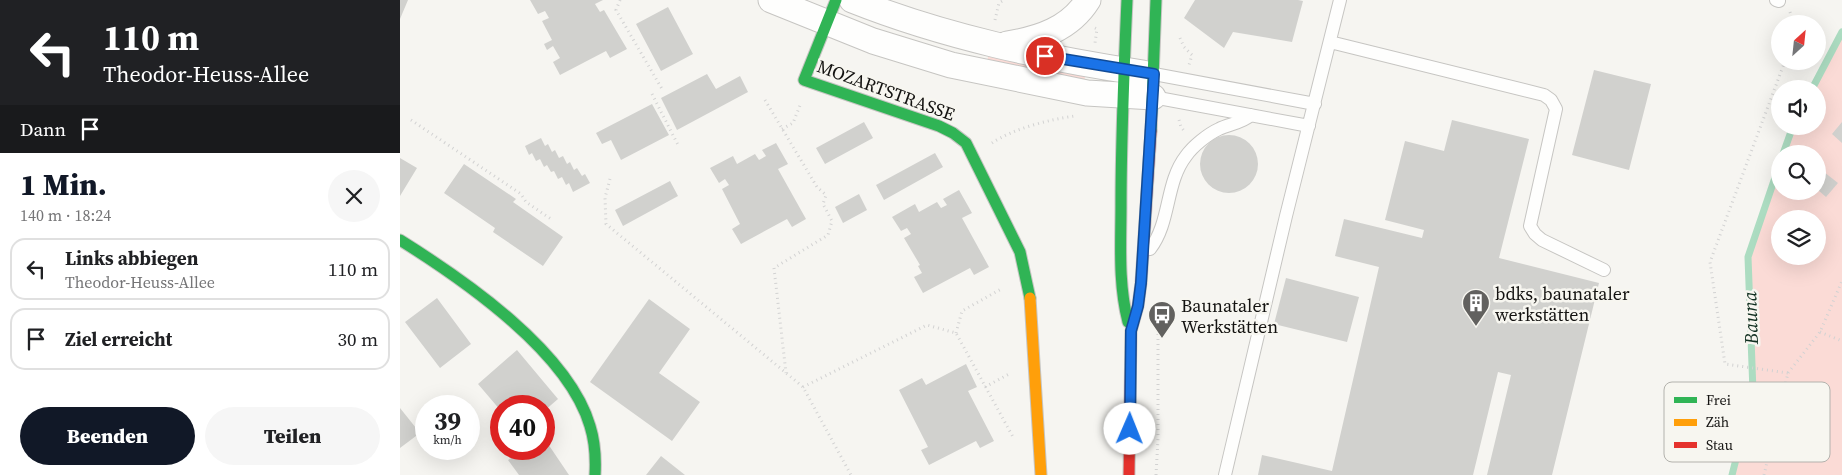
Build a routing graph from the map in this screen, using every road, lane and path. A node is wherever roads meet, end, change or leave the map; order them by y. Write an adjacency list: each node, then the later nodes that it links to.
1 (620, 0): 18 (path)
2 (771, 0): 11 (street)
3 (836, 0): 11 (street)
4 (852, 0): 13 (street)
5 (1004, 0): 10 (path)
6 (1088, 0): 13 (street)
7 (1127, 0): 14 (street)
8 (1156, 0): 17 (street)
9 (1340, 0): 12 (lane)
10 (995, 20)
11 (826, 23): 16 (street, MOZARTSTRASSE); 19 (street)
12 (1330, 42): 23 (lane); 36 (lane)
13 (999, 46): 14 (street)
14 (1124, 70): 17 (street); 21 (street)
15 (1782, 70): 43 (path)
16 (808, 81): 29 (path); 31 (street, MOZARTSTRASSE)
17 (1154, 86): 21 (street); 23 (lane); 24 (lane); 35 (street)
18 (662, 89)
19 (1088, 93): 21 (street); 28 (street)
20 (652, 94): 30 (path)
21 (1123, 96): 28 (street)
22 (765, 100): 29 (path)
23 (1315, 104): 27 (lane)
24 (1251, 115): 27 (lane); 35 (lane)
25 (1077, 116): 31 (path)
26 (411, 120): 33 (path)
27 (1309, 126): 55 (lane)
28 (1122, 127): 39 (street)
29 (782, 130): 44 (path)
30 (678, 144)
31 (972, 155): 37 (street, MOZARTSTRASSE)
32 (610, 179): 44 (path)
33 (551, 219)
34 (401, 243): 50 (street)
35 (1142, 259): 39 (street)
36 (1604, 270)
37 (1026, 275): 41 (path); 52 (street, MOZARTSTRASSE)
38 (1842, 281): 40 (path)
39 (1131, 331): 53 (street)
40 (1820, 332): 42 (path); 43 (path)
41 (956, 333): 46 (path); 48 (path)
42 (1842, 342)
43 (1788, 373): 45 (path)
44 (786, 374): 46 (path)
45 (1786, 382)
46 (803, 388): 51 (path)
47 (1158, 439): 54 (path)
48 (1016, 442)
49 (1767, 462): 56 (path)
50 (595, 475)
51 (851, 475)
52 (1041, 475)
53 (1129, 475)
54 (1156, 475)
55 (1225, 475)
56 (1764, 475)

